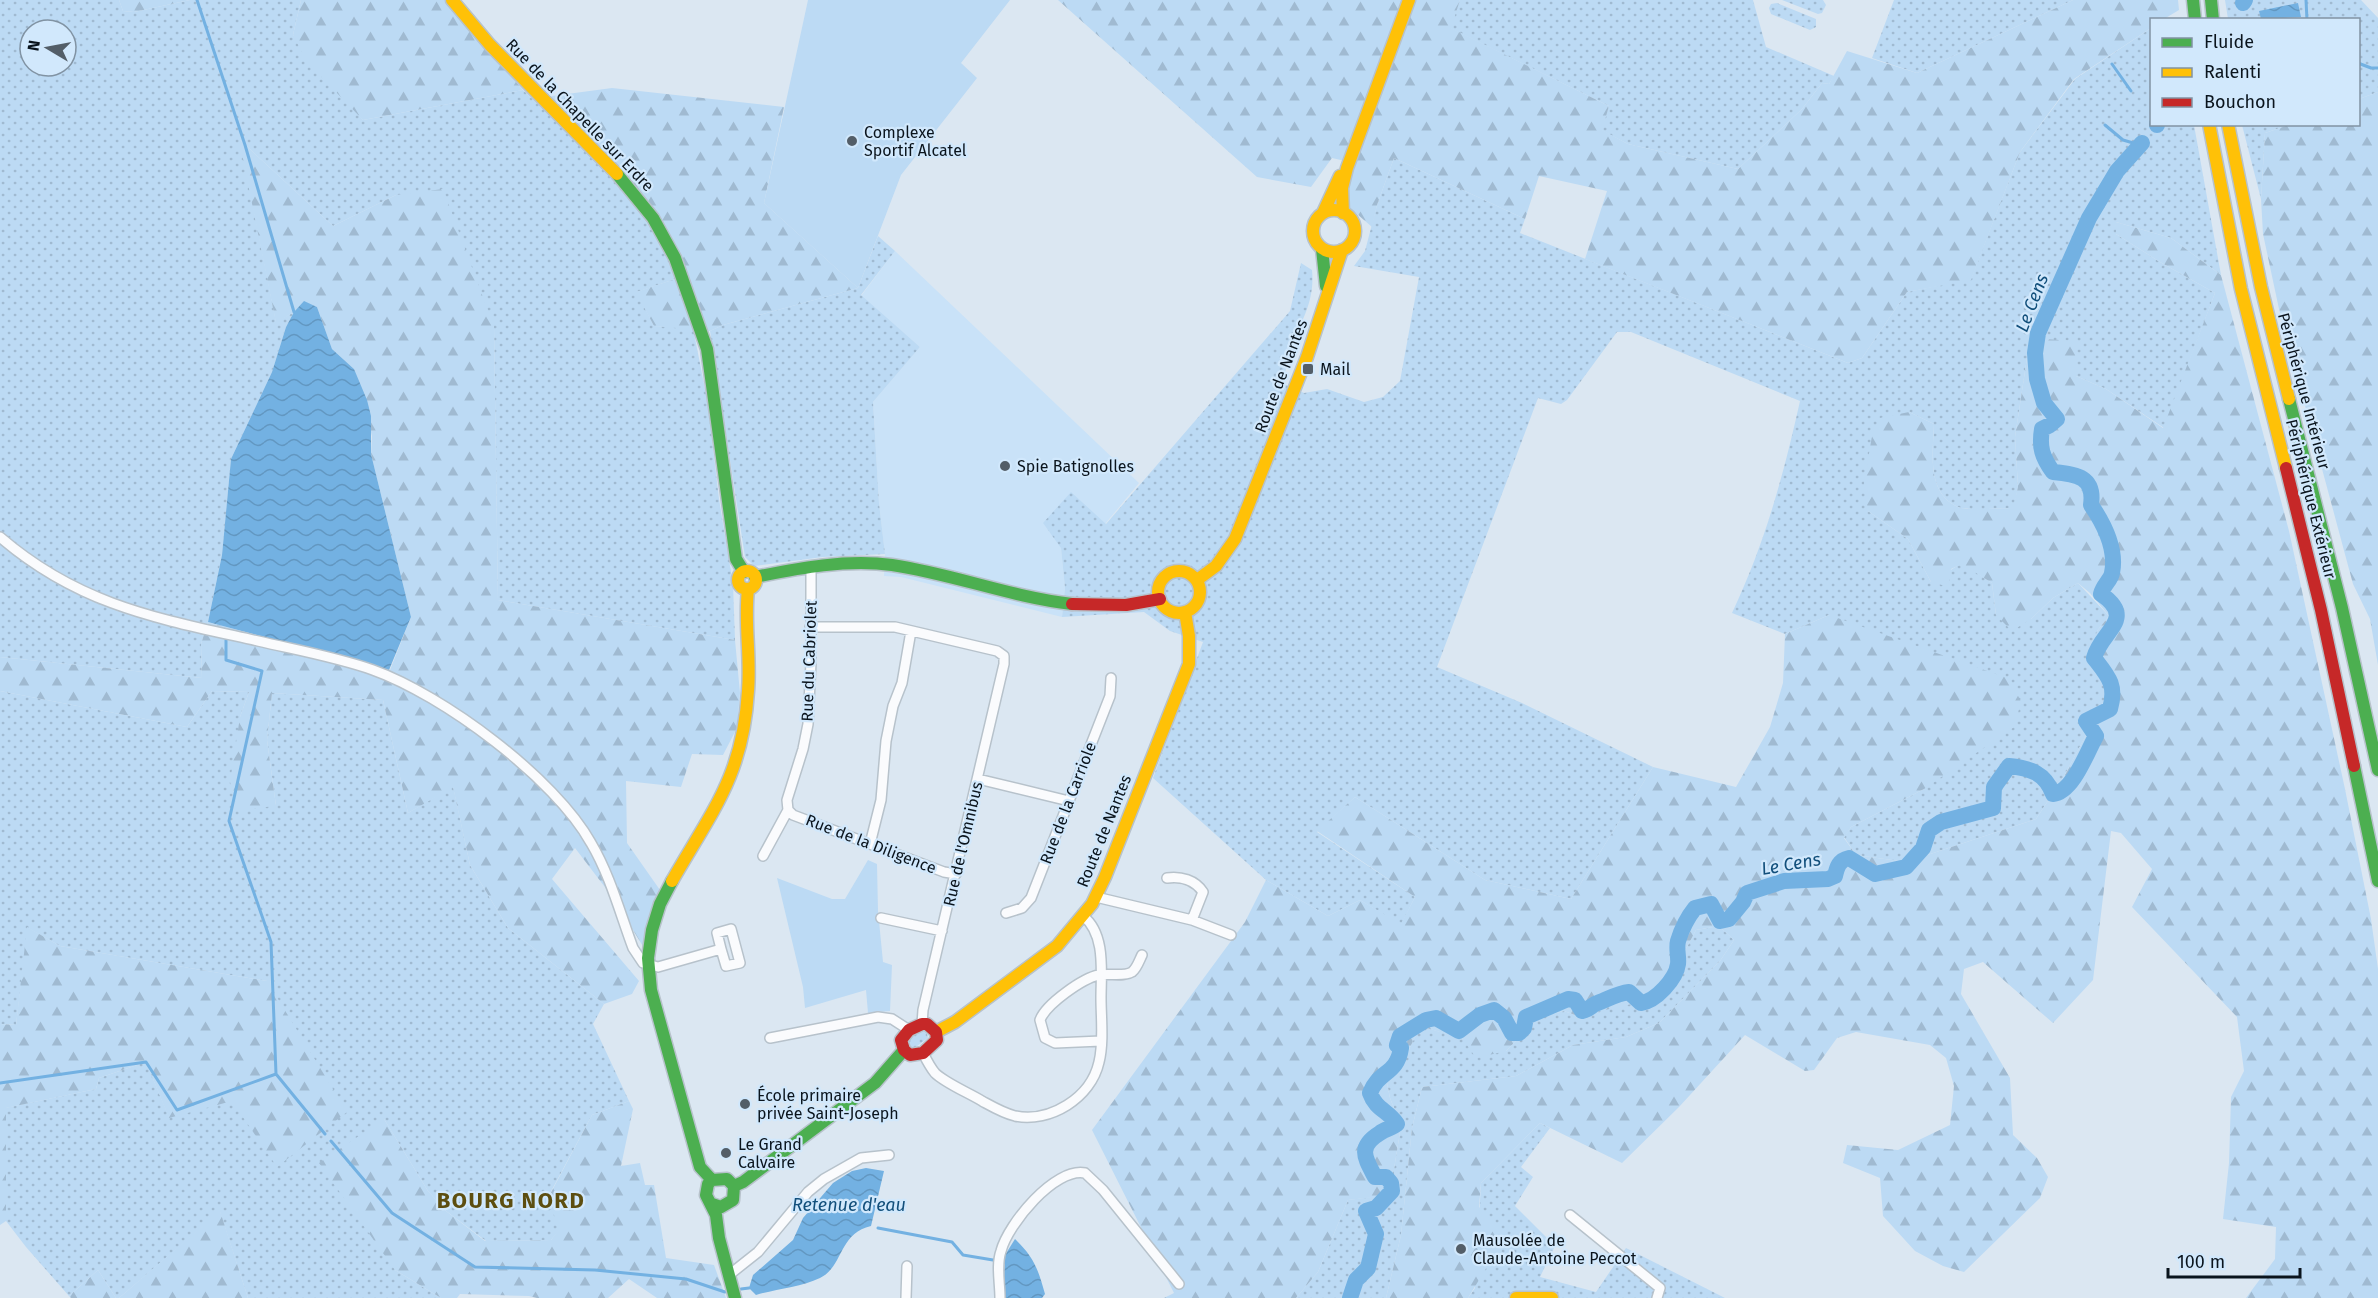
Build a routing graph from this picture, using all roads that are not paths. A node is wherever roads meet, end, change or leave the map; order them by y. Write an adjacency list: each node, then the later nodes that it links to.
1 (452, 0): 17 (main road, Rue de la Chapelle sur Erdre)
2 (1409, 0): 9 (main road)
3 (2193, 0): 5 (main road)
4 (2211, 0): 6 (main road)
5 (2195, 18)
6 (2214, 18)
7 (2209, 126): 32 (main road, Périphérique Extérieur)
8 (2228, 126): 24 (main road, Périphérique Intérieur)
9 (1347, 168): 10 (main road); 11 (main road)
10 (1323, 213): 11 (main road); 12 (main road)
11 (1344, 213): 13 (main road)
12 (1322, 249): 13 (main road); 14 (main road, Route de Nantes)
13 (1342, 250): 14 (main road, Route de Nantes)
14 (1325, 305): 18 (main road, Route de Nantes)
15 (0, 537): 42 (street)
16 (811, 566): 17 (main road); 19 (main road); 21 (street, Rue du Cabriolet)
17 (749, 575): 42 (main road, Rue de la Chapelle sur Erdre)
18 (1197, 580): 19 (main road); 20 (main road)
19 (1160, 599): 20 (main road)
20 (1185, 612): 33 (main road, Route de Nantes)
21 (810, 627): 22 (street); 27 (street, Rue du Cabriolet)
22 (911, 632): 25 (street, Rue de l'Omnibus); 28 (street)
23 (1111, 678): 26 (street, Rue de la Carriole)
24 (2378, 770)
25 (978, 779): 26 (street); 30 (street, Rue de l'Omnibus)
26 (1069, 801): 34 (street, Rue de la Carriole)
27 (788, 810): 28 (street, Rue de la Diligence); 29 (street, Rue du Cabriolet)
28 (870, 844): 30 (street, Rue de la Diligence)
29 (763, 856)
30 (956, 874): 38 (street, Rue de l'Omnibus)
31 (1167, 878): 37 (street)
32 (2378, 881)
33 (1096, 897): 35 (main road, Route de Nantes); 37 (street)
34 (1006, 913)
35 (1083, 916): 43 (street); 46 (main road, Route de Nantes)
36 (881, 918): 38 (street)
37 (1192, 920): 39 (street)
38 (942, 931): 44 (street, Rue de l'Omnibus)
39 (1231, 934)
40 (721, 949): 42 (street)
41 (1142, 956): 43 (street)
42 (649, 966): 52 (main road)
43 (1101, 975): 48 (street); 48 (street)
44 (922, 1024): 45 (main road); 46 (main road)
45 (909, 1030): 47 (street); 49 (main road)
46 (936, 1032): 50 (main road)
47 (770, 1038)
48 (1101, 1041): 50 (street)
49 (904, 1050): 50 (main road); 53 (main road)
50 (923, 1053)
51 (889, 1155): 59 (street)
52 (712, 1180): 53 (main road); 54 (main road)
53 (734, 1186): 55 (main road)
54 (712, 1204): 55 (main road); 57 (main road)
55 (726, 1206): 57 (main road)
56 (1570, 1215): 66 (street)
57 (718, 1225): 59 (main road)
58 (907, 1266): 62 (street)
59 (730, 1279): 61 (main road)
60 (1179, 1284): 63 (street)
61 (734, 1297)
62 (906, 1298)
63 (1000, 1298)
64 (1516, 1298): 65 (main road)
65 (1552, 1298)
66 (1657, 1298)

